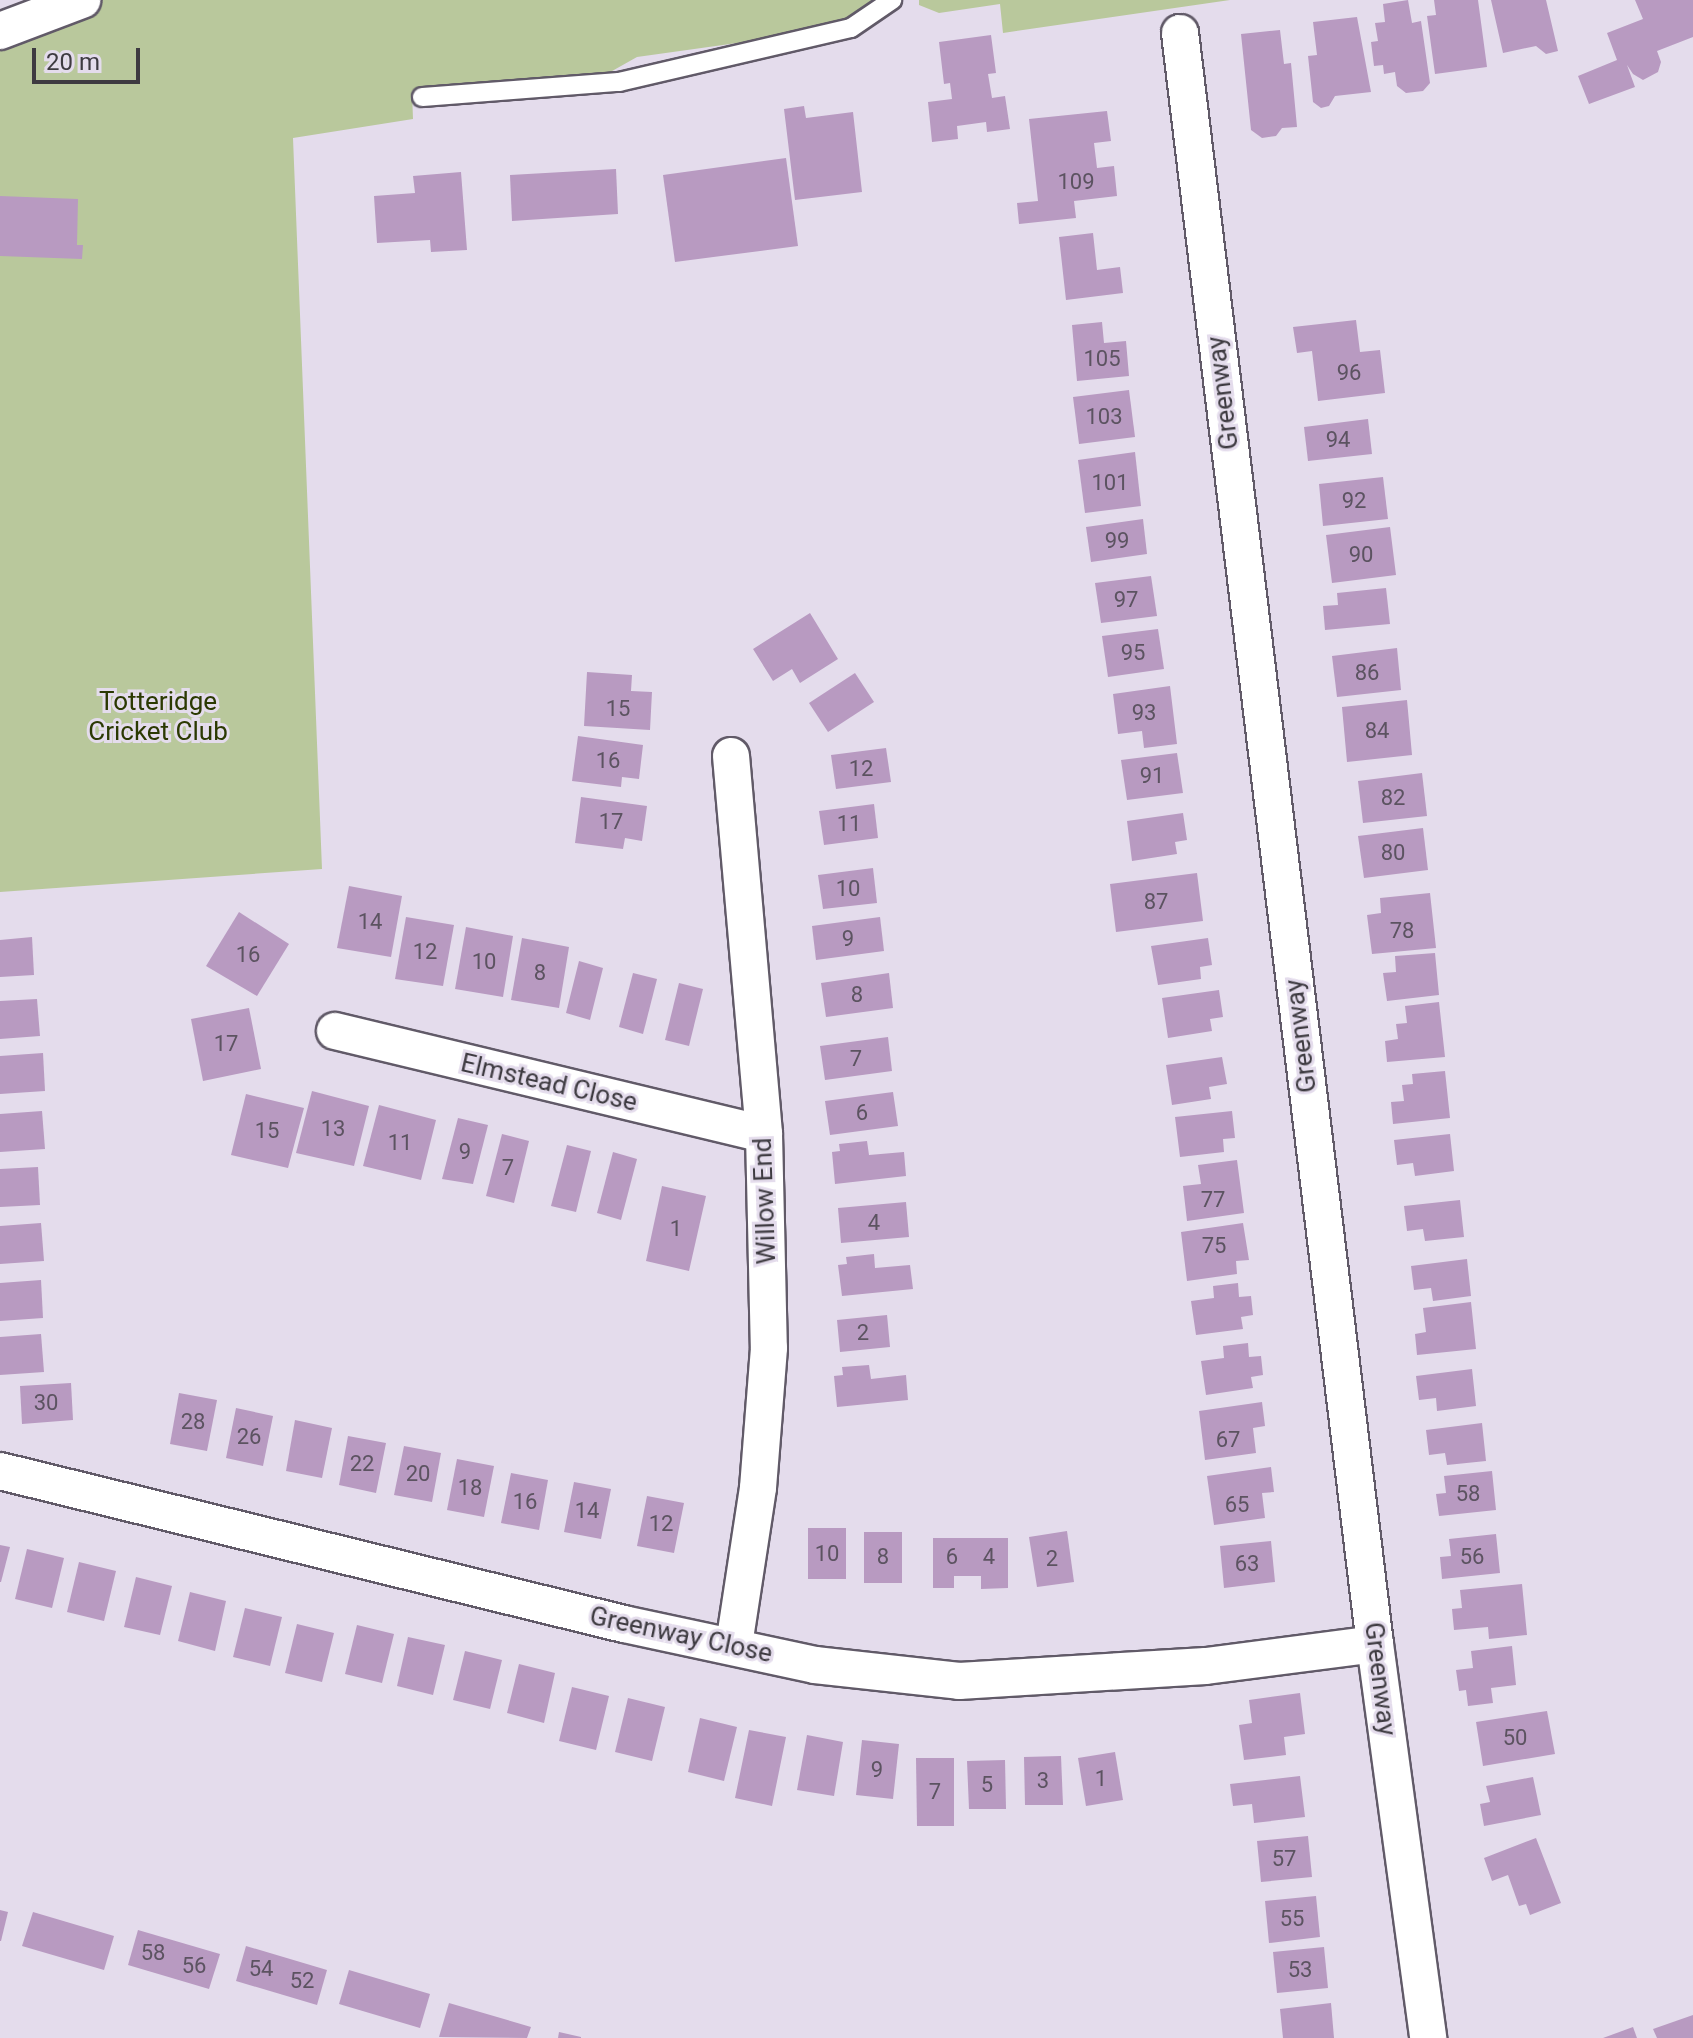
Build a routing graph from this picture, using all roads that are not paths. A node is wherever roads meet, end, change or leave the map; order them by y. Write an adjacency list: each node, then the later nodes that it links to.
1 (82, 0): 3 (street)
2 (892, 0): 5 (lane)
3 (0, 31)
4 (1180, 33): 10 (street, Greenway)
5 (422, 97)
6 (731, 756): 8 (street, Willow End)
7 (335, 1031): 8 (street, Elmstead Close)
8 (764, 1134): 11 (street, Willow End)
9 (0, 1471): 11 (street, Greenway Close)
10 (1375, 1644): 11 (street, Greenway Close); 12 (street, Greenway)
11 (734, 1645)
12 (1428, 2038)

